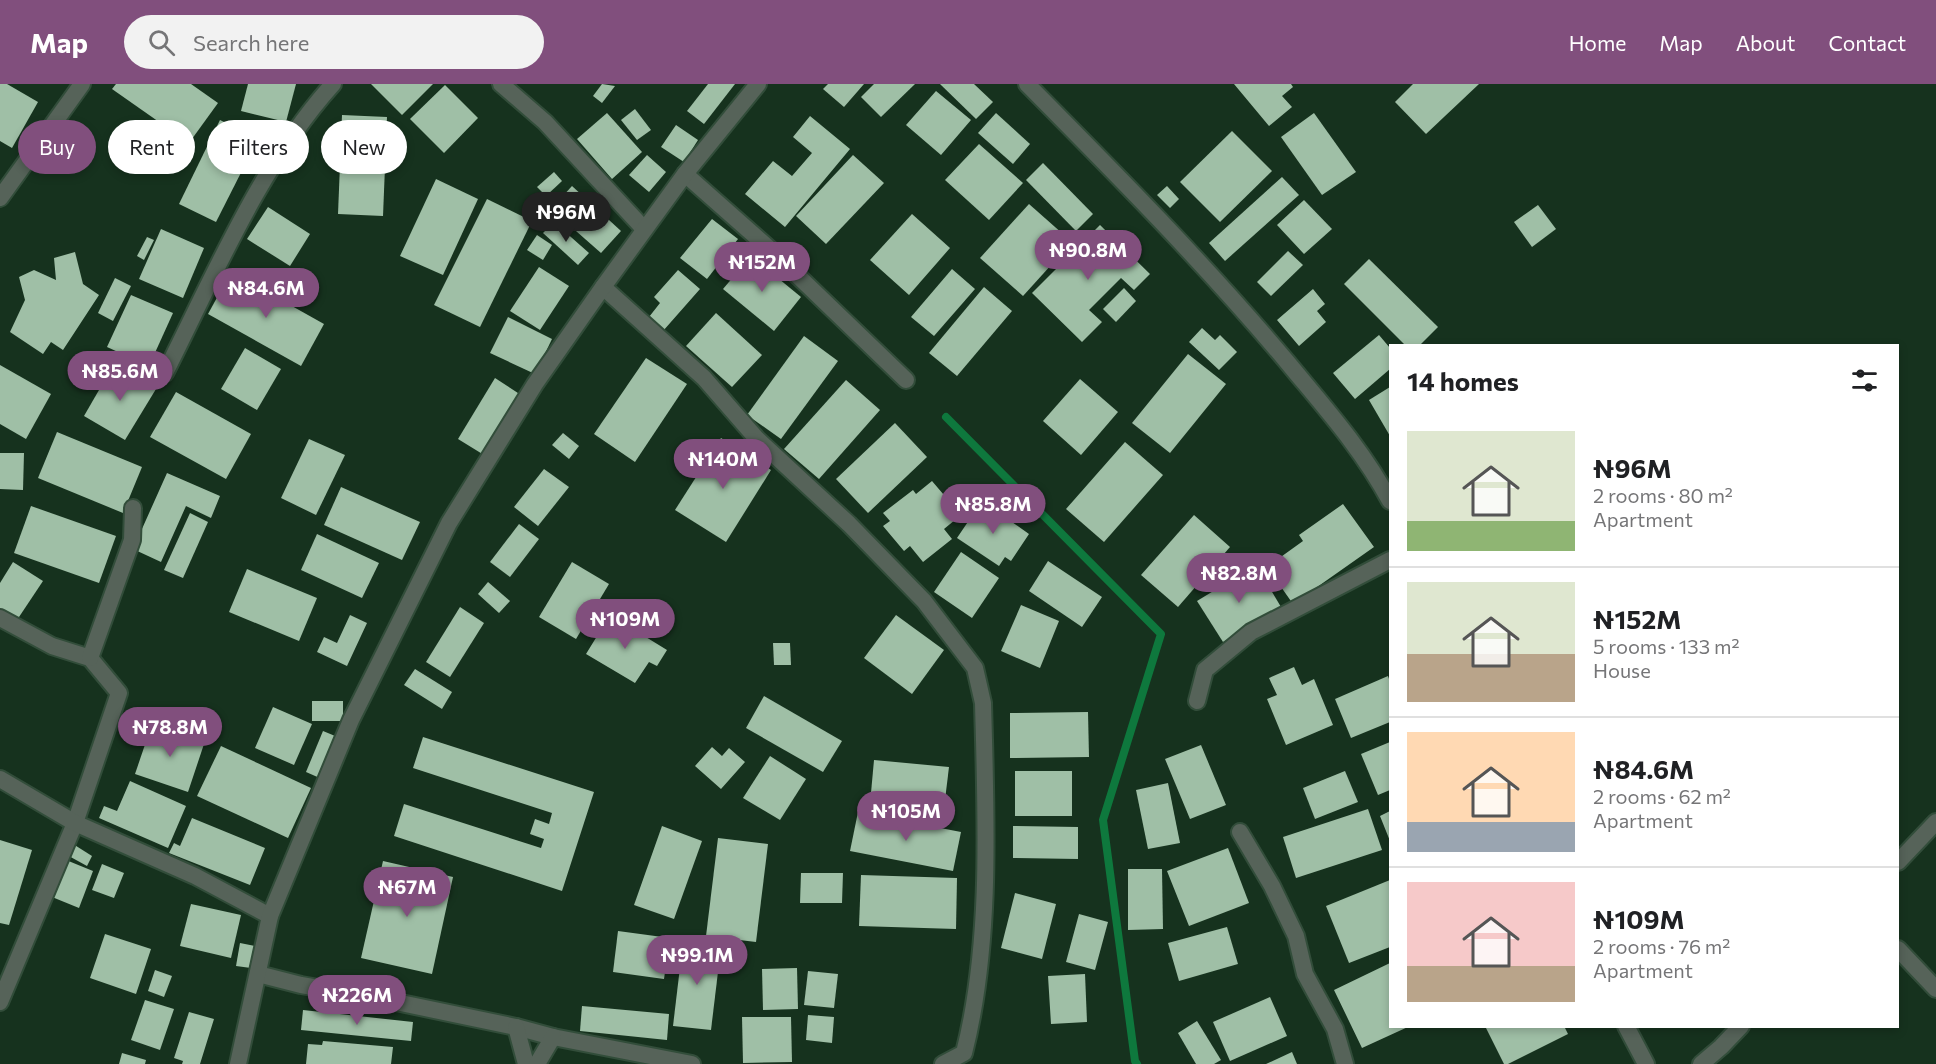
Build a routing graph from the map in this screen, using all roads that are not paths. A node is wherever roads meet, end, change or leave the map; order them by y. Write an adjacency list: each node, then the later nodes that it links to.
1 (82, 84): 7 (street)
2 (333, 84): 10 (street)
3 (501, 84): 8 (street)
4 (758, 84): 6 (street)
5 (1027, 84): 12 (street)
6 (684, 174): 8 (street); 11 (street)
7 (0, 198)
8 (644, 229): 9 (street)
9 (603, 287): 23 (street); 36 (street)
10 (165, 372)
11 (906, 380)
12 (1389, 499)
13 (133, 508): 16 (street)
14 (1389, 561): 17 (street)
15 (0, 618): 16 (street)
16 (90, 658): 20 (street)
17 (1197, 702)
18 (0, 779): 20 (street)
19 (1936, 822): 22 (street)
20 (75, 823): 23 (street); 27 (street)
21 (1240, 832): 37 (street)
22 (1899, 861)
23 (270, 916): 25 (street)
24 (1899, 951): 26 (street)
25 (258, 974): 28 (street); 32 (street)
26 (1936, 989)
27 (0, 1002)
28 (516, 1027): 31 (street); 33 (street)
29 (1627, 1028): 38 (street)
30 (1739, 1028): 39 (street)
31 (553, 1037): 34 (street); 35 (street)
32 (238, 1064)
33 (526, 1064)
34 (537, 1064)
35 (692, 1064)
36 (943, 1064)
37 (1345, 1064)
38 (1646, 1064)
39 (1701, 1064)

